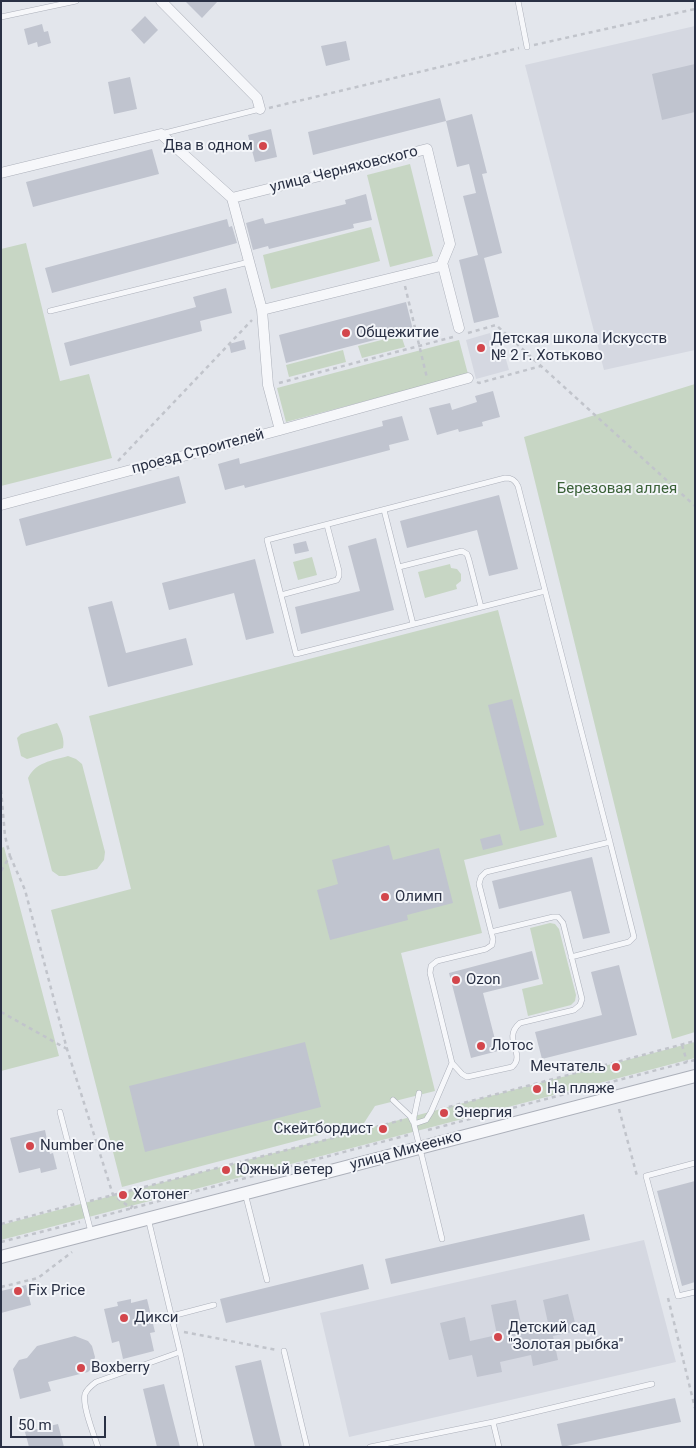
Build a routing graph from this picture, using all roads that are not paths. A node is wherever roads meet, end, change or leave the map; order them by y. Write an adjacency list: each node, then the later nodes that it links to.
1 (76, 1): 4 (lane)
2 (161, 1): 6 (street)
3 (518, 1): 5 (lane)
4 (1, 17)
5 (527, 46)
6 (260, 110): 7 (lane)
7 (161, 134): 8 (street); 9 (street)
8 (1, 173)
9 (232, 198): 10 (street, проезд Строителей); 11 (street, улица Черняховского)
10 (249, 262): 12 (lane); 13 (street, проезд Строителей)
11 (441, 266): 13 (street); 14 (street)
12 (50, 310)
13 (262, 310): 16 (street, проезд Строителей)
14 (462, 332)
15 (468, 378): 16 (street)
16 (280, 430): 17 (street, проезд Строителей)
17 (1, 505)
18 (384, 510): 19 (lane); 20 (lane); 21 (lane)
19 (327, 525): 22 (lane); 22 (lane)
20 (399, 567): 23 (lane); 24 (lane)
21 (545, 591): 23 (lane); 25 (lane)
22 (281, 595): 24 (lane)
23 (481, 607): 24 (lane)
24 (414, 624)
25 (610, 842): 26 (lane); 27 (lane)
26 (491, 932): 27 (lane); 28 (lane)
27 (571, 956): 28 (lane)
28 (452, 1063): 33 (lane)
29 (695, 1076): 34 (street, улица Михеенко)
30 (418, 1093): 33 (lane)
31 (393, 1100): 33 (lane)
32 (60, 1112): 38 (lane)
33 (414, 1124): 34 (lane)
34 (420, 1147): 36 (street, улица Михеенко); 39 (lane)
35 (695, 1163): 42 (lane)
36 (245, 1193): 37 (street, улица Михеенко); 41 (lane)
37 (148, 1218): 38 (street, улица Михеенко); 44 (lane)
38 (91, 1233): 40 (street, улица Михеенко)
39 (442, 1239)
40 (1, 1257)
41 (267, 1280)
42 (695, 1292)
43 (214, 1305): 44 (lane)
44 (172, 1316): 46 (lane)
45 (284, 1351): 51 (lane)
46 (180, 1352): 49 (lane); 50 (lane)
47 (652, 1384): 48 (lane)
48 (493, 1422): 52 (lane); 53 (lane)
49 (98, 1447)
50 (201, 1447)
51 (307, 1447)
52 (370, 1447)
53 (499, 1447)

